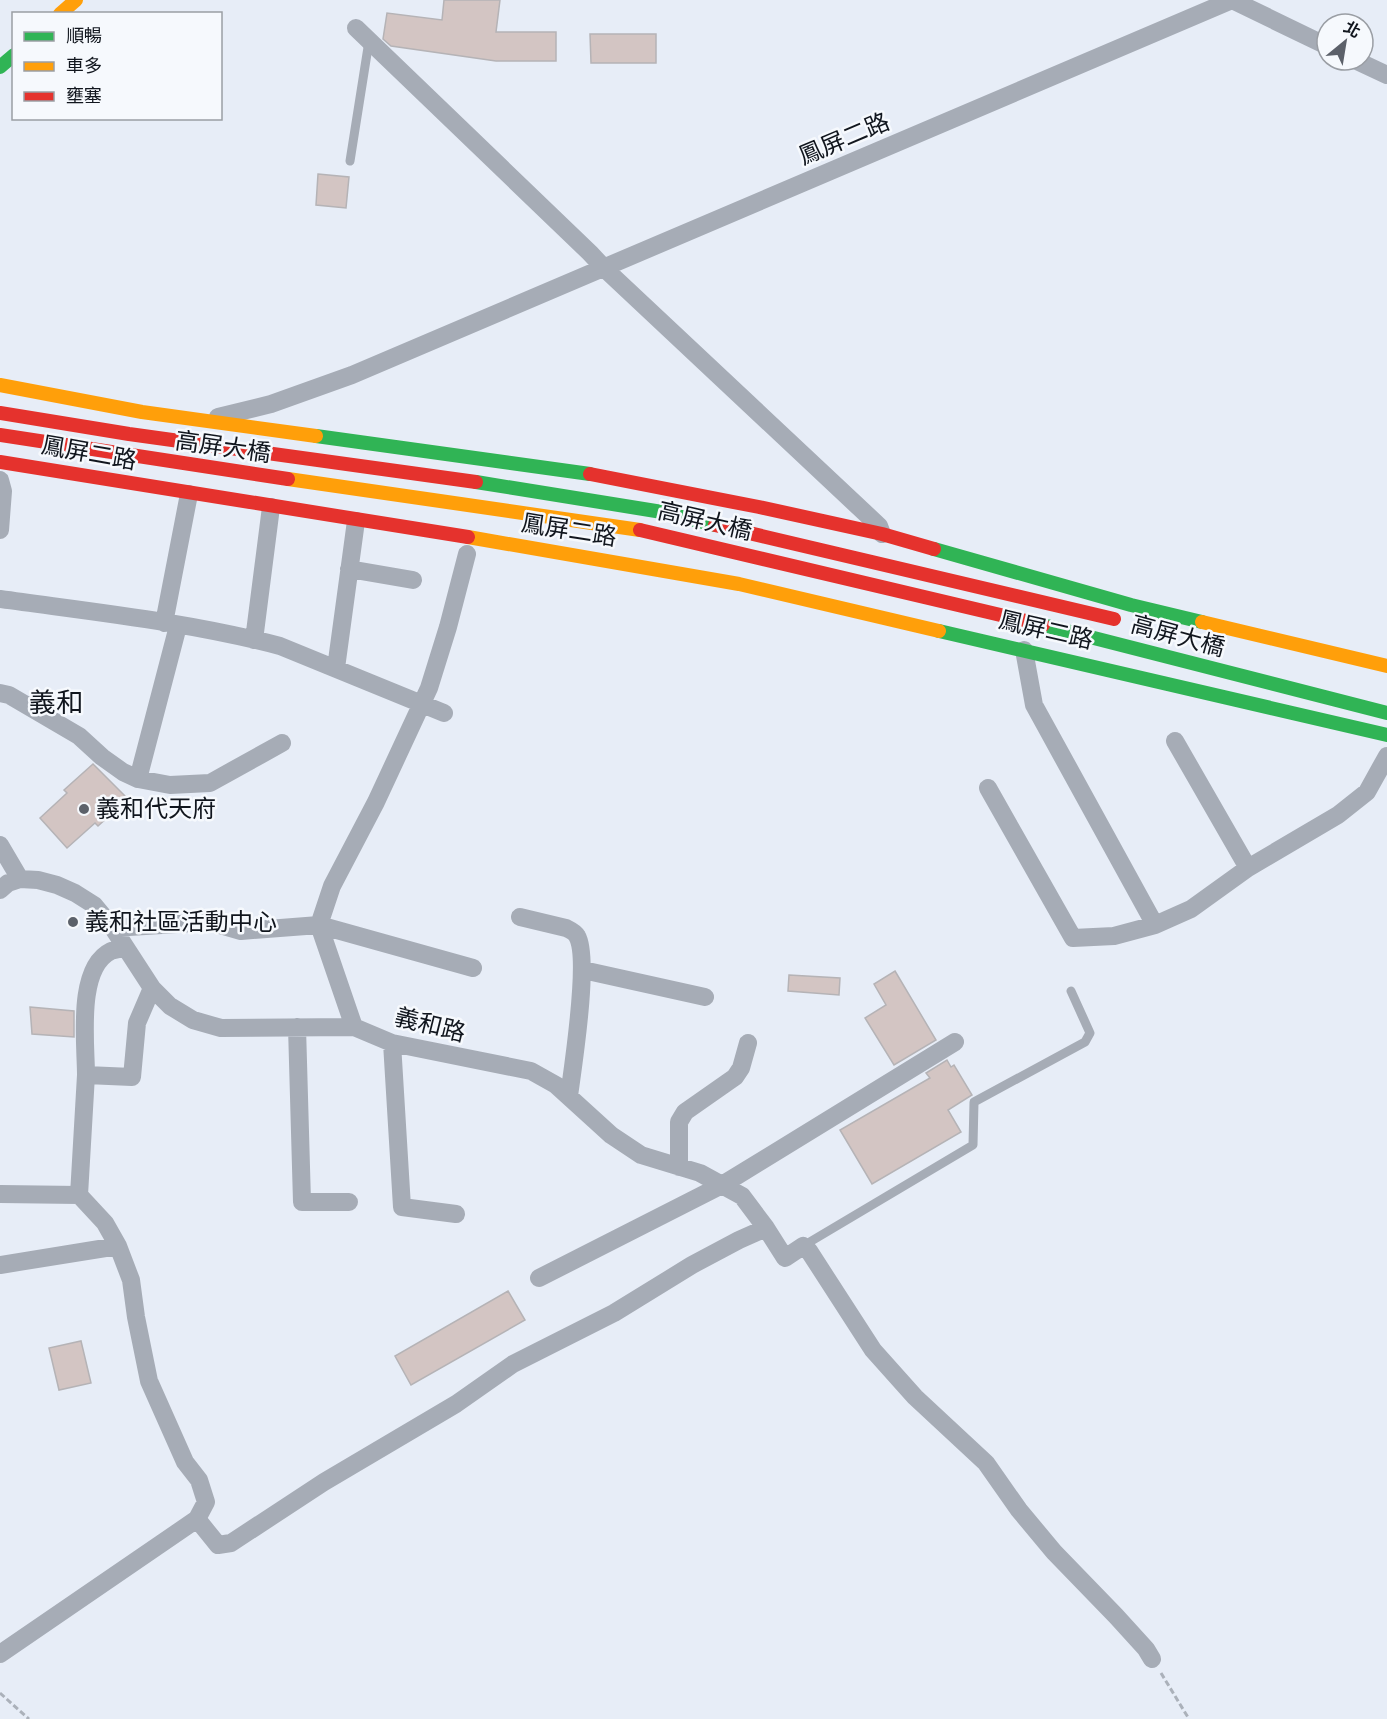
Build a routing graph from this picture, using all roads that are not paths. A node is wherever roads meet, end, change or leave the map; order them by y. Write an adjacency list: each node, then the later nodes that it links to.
1 (76, 0): 3 (main road)
2 (1232, 0): 5 (street); 9 (street, 鳳屏二路)
3 (62, 12)
4 (363, 34): 8 (lane); 9 (street)
5 (1315, 40)
6 (12, 57): 7 (main road)
7 (0, 67)
8 (350, 161)
9 (605, 269): 12 (street, 鳳屏二路); 20 (street)
10 (0, 385): 12 (main road, 鳳屏二路)
11 (0, 413): 26 (main road, 高屏大橋)
12 (204, 420): 20 (main road, 鳳屏二路)
13 (0, 435): 36 (main road, 高屏大橋)
14 (0, 462): 16 (main road, 鳳屏二路)
15 (0, 480): 19 (street)
16 (189, 494): 17 (main road, 鳳屏二路); 27 (street)
17 (271, 507): 18 (main road, 鳳屏二路); 28 (street)
18 (356, 521): 22 (street); 29 (main road, 鳳屏二路)
19 (0, 530)
20 (882, 534): 25 (main road, 鳳屏二路)
21 (467, 554): 34 (street)
22 (349, 569): 23 (street); 31 (street)
23 (413, 580)
24 (0, 599): 27 (street)
25 (1131, 606): 30 (main road, 高屏大橋)
26 (1131, 623)
27 (171, 624): 28 (street); 41 (street)
28 (254, 640): 31 (street)
29 (1023, 650): 32 (main road, 鳳屏二路); 49 (street)
30 (1387, 666)
31 (336, 668): 34 (street)
32 (1125, 673): 37 (main road, 高屏大橋)
33 (0, 693): 41 (street)
34 (422, 703): 35 (street); 48 (street)
35 (444, 713)
36 (1387, 713)
37 (1387, 735)
38 (1174, 741): 44 (street)
39 (282, 743): 41 (street)
40 (1387, 756): 44 (street)
41 (138, 780)
42 (988, 788): 49 (street)
43 (0, 845): 45 (street)
44 (1248, 868): 49 (street)
45 (20, 879): 46 (street); 50 (street, 義和路)
46 (0, 890)
47 (520, 917): 53 (street)
48 (319, 925): 50 (street); 52 (street); 58 (street)
49 (1155, 925)
50 (113, 928): 51 (street, 義和路)
51 (125, 947): 54 (street, 義和路); 62 (street)
52 (473, 968)
53 (583, 970): 56 (street); 63 (street)
54 (152, 988): 57 (street, 義和路); 62 (street)
55 (1071, 991): 72 (lane)
56 (705, 997)
57 (297, 1027): 58 (street, 義和路); 68 (street)
58 (354, 1028): 60 (street, 義和路)
59 (955, 1042): 65 (street)
60 (392, 1043): 63 (street, 義和路); 69 (street)
61 (748, 1043): 64 (street)
62 (86, 1075): 67 (street)
63 (569, 1096): 64 (street, 義和路)
64 (679, 1167): 65 (street, 義和路)
65 (722, 1185): 70 (street, 義和路); 74 (street)
66 (0, 1194): 67 (street)
67 (79, 1196): 71 (street)
68 (349, 1202)
69 (456, 1214)
70 (766, 1228): 72 (street, 義和路); 75 (street)
71 (118, 1246): 73 (street); 75 (street)
72 (803, 1246): 77 (street)
73 (0, 1265)
74 (539, 1278)
75 (197, 1519): 76 (street)
76 (0, 1654)
77 (1152, 1659)

